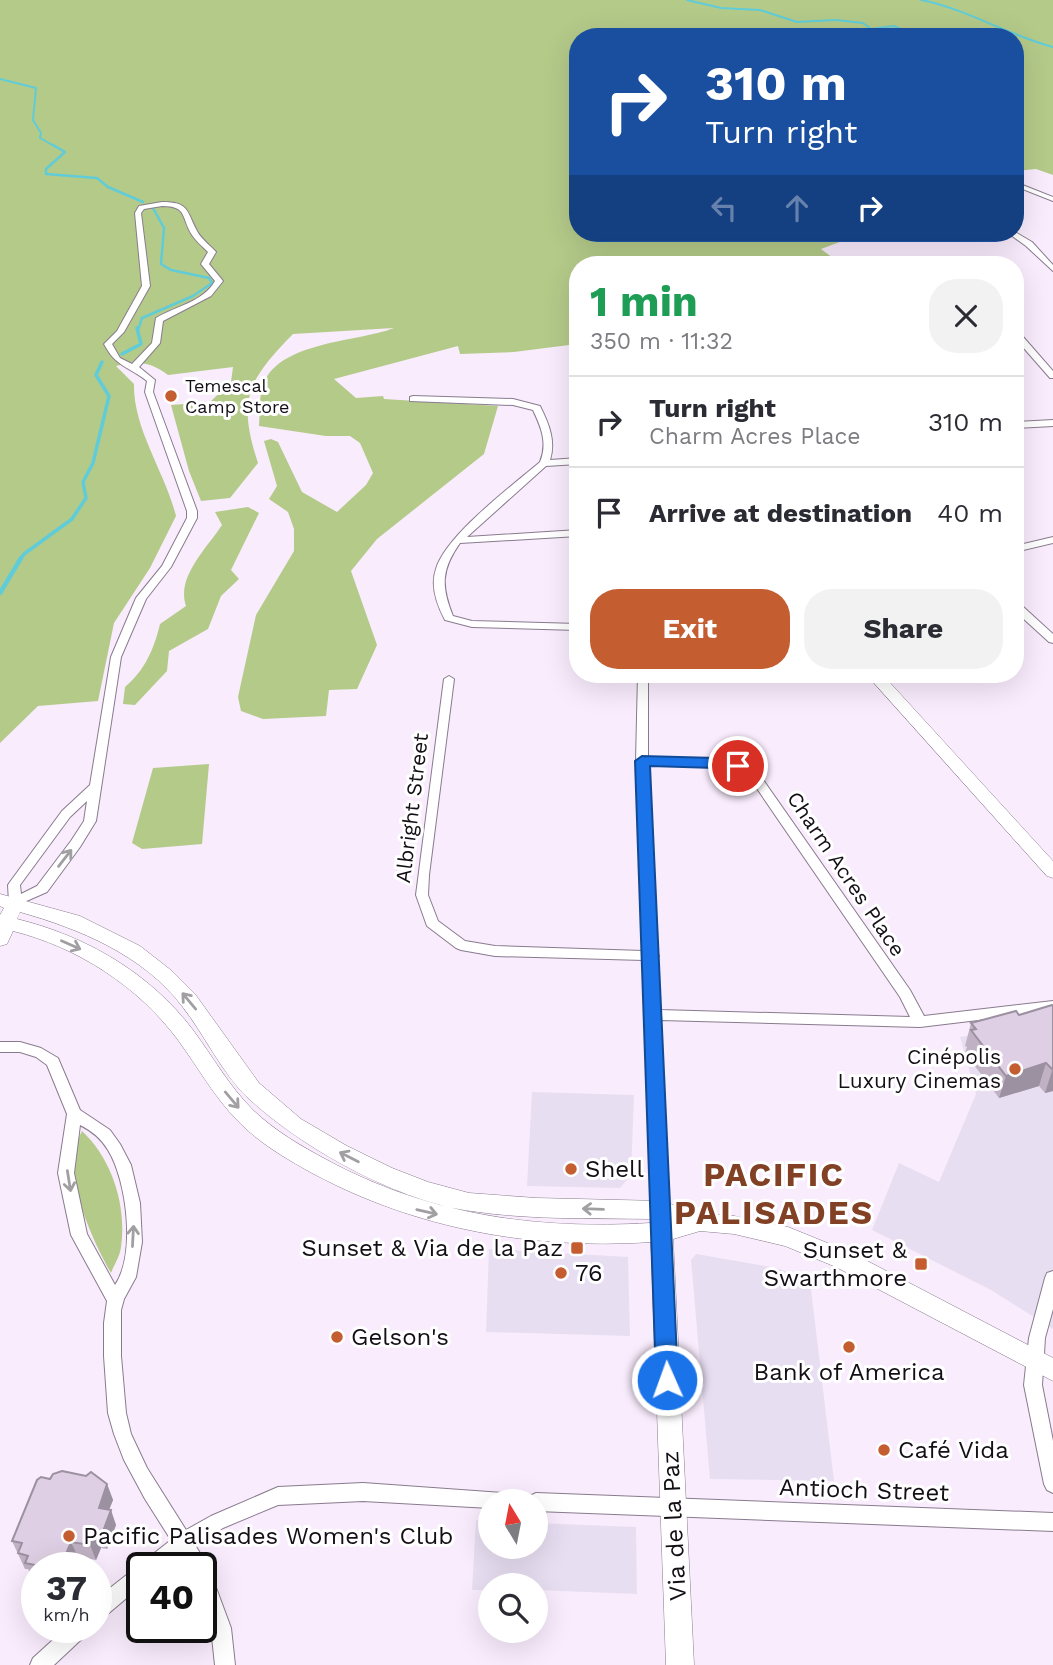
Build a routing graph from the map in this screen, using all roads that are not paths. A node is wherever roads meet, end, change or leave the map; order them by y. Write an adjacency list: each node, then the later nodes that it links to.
1 (1024, 188): 2 (street)
2 (1053, 199)
3 (1024, 241): 4 (street)
4 (1053, 269)
5 (1024, 343): 7 (street)
6 (134, 367): 6 (street); 24 (street)
7 (1053, 376)
8 (413, 399): 12 (street)
9 (1053, 423): 10 (street)
10 (1024, 425)
11 (569, 462): 12 (street)
12 (544, 463): 14 (street)
13 (569, 534): 14 (street)
14 (457, 540): 18 (street)
15 (1053, 540): 16 (street)
16 (1024, 547)
17 (1024, 613): 19 (street)
18 (569, 627)
19 (1053, 640)
20 (449, 679): 28 (street, Albright Street)
21 (643, 683): 23 (street, Via de la Paz)
22 (882, 683): 25 (main road)
23 (642, 761): 28 (street, Via de la Paz); 31 (street, Charm Acres Place)
24 (95, 787): 26 (street); 26 (street, one-way to 24)
25 (1053, 872)
26 (8, 901): 27 (main road); 34 (main road, one-way to 26)
27 (2, 927): 34 (main road, one-way to 34)
28 (652, 956): 30 (street, Via de la Paz)
29 (1053, 1006): 31 (street)
30 (653, 1016): 31 (street); 34 (street, Via de la Paz)
31 (920, 1022)
32 (0, 1047): 33 (street)
33 (74, 1114): 36 (street, one-way to 36); 36 (street, one-way to 33)
34 (661, 1221): 37 (main road); 41 (main road, Via de la Paz)
35 (1053, 1278): 37 (street)
36 (115, 1300): 43 (street)
37 (1043, 1365): 38 (street)
38 (1053, 1484)
39 (478, 1499): 43 (street)
40 (548, 1502): 41 (street, Antioch Street)
41 (673, 1507): 42 (street, Antioch Street); 52 (main road, Via de la Paz)
42 (1053, 1522)
43 (184, 1541): 44 (street); 45 (street)
44 (169, 1552)
45 (190, 1552)
46 (126, 1586): 47 (street)
47 (112, 1598)
48 (217, 1619): 51 (street)
49 (63, 1643): 50 (street)
50 (40, 1665)
51 (225, 1665)
52 (680, 1665)

